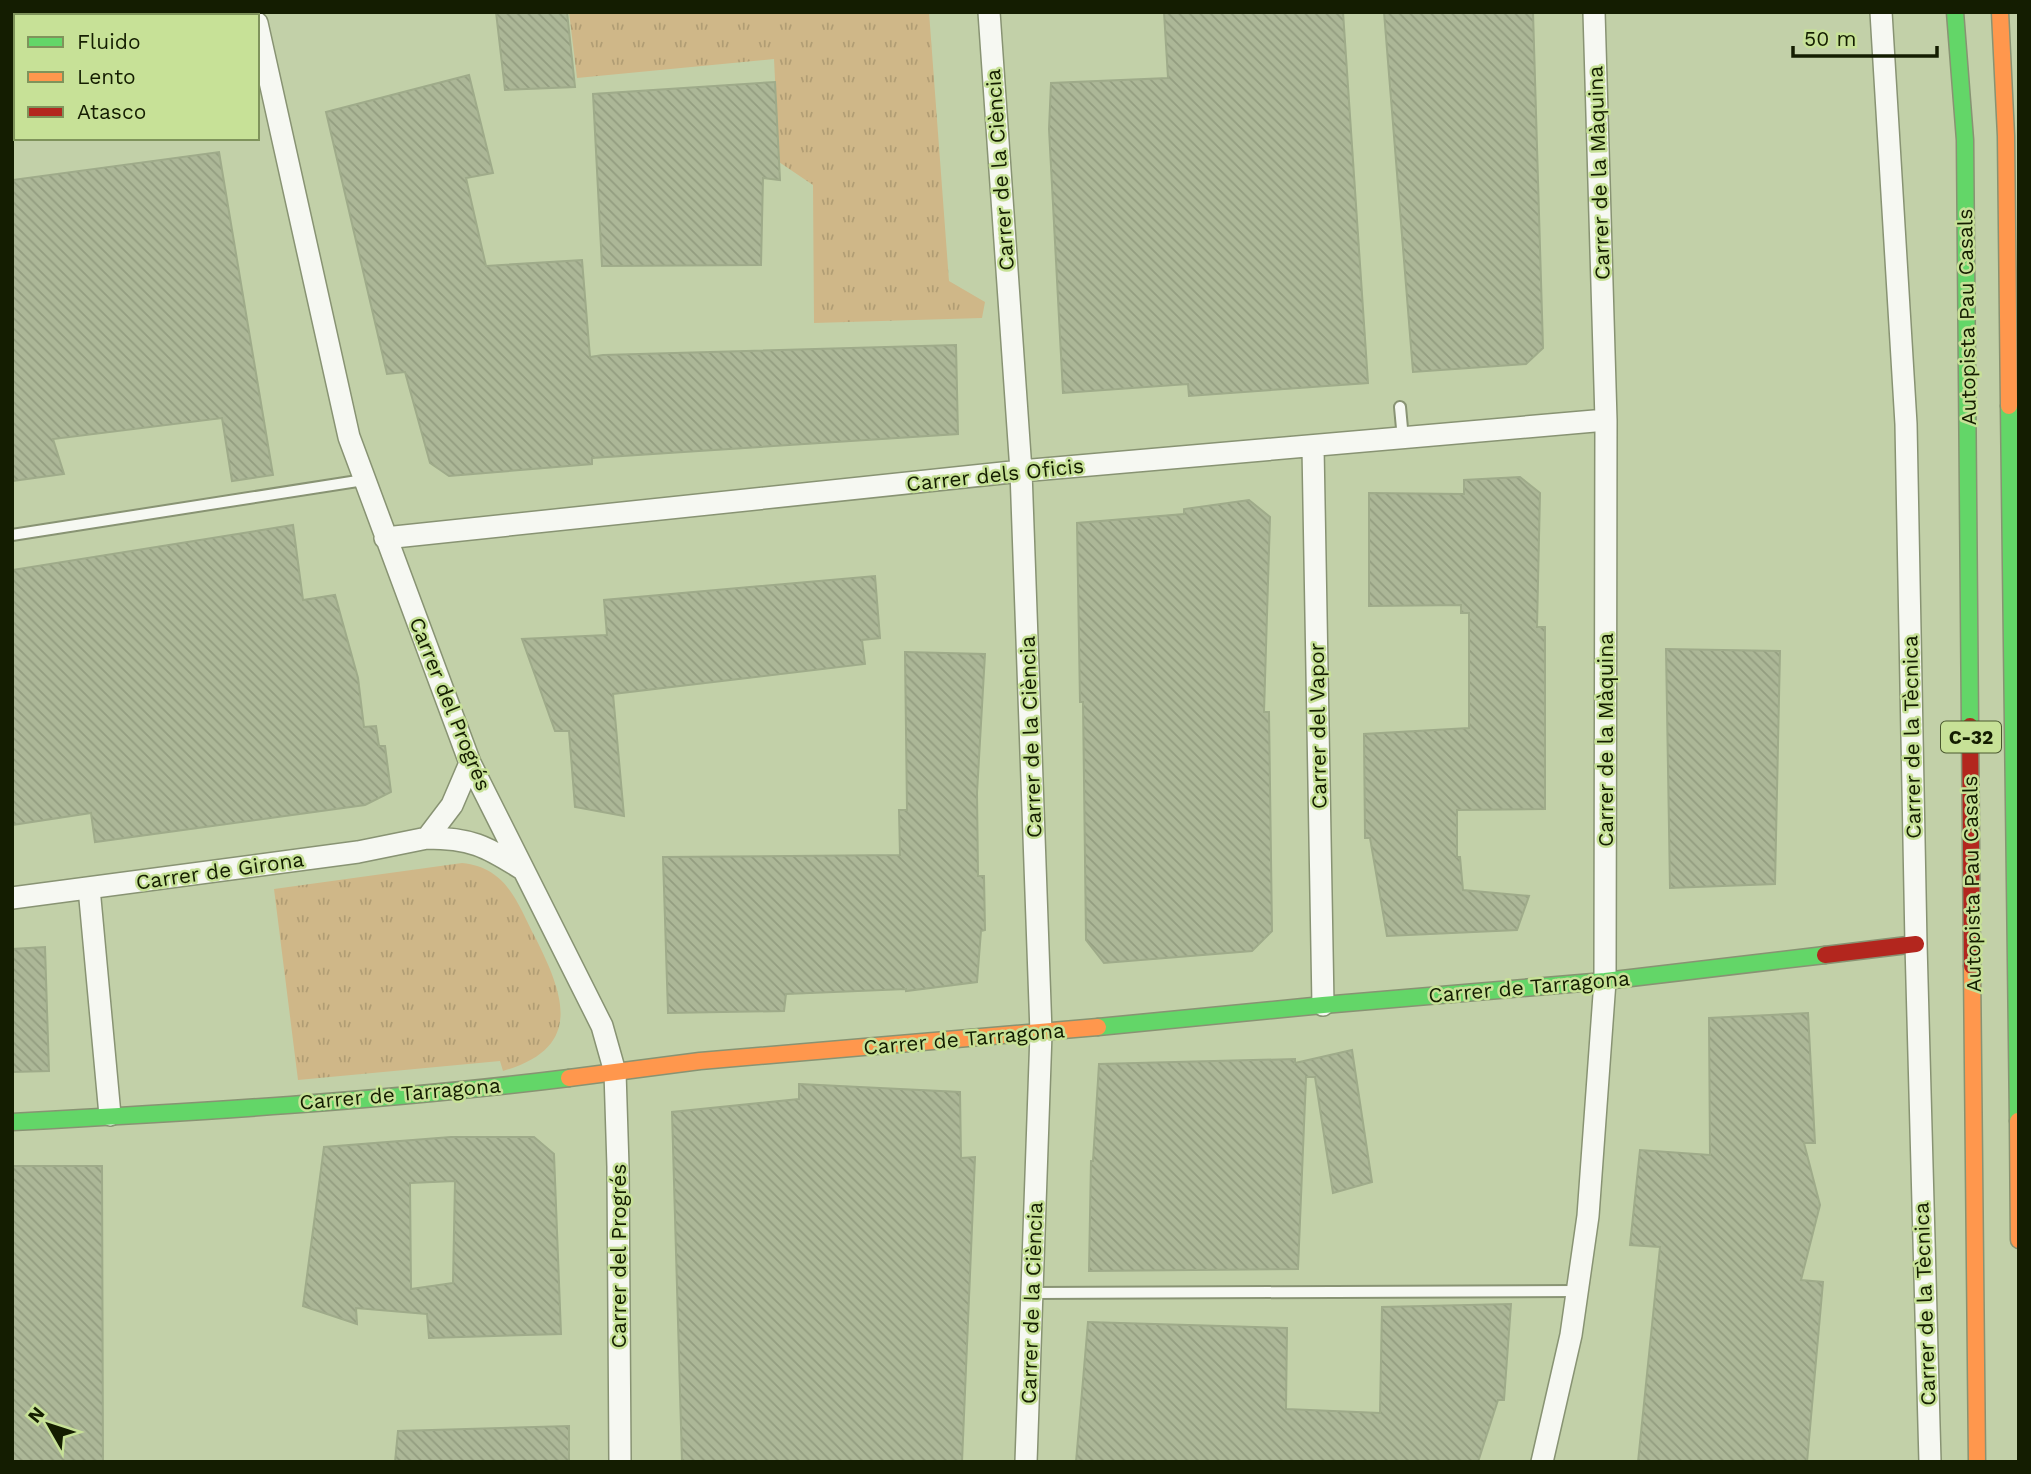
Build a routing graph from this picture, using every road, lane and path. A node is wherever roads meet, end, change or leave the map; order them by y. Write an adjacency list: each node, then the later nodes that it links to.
1 (989, 12): 11 (street, Carrer de la Ciència)
2 (1594, 12): 8 (street, Carrer de la Màquina)
3 (1881, 12): 20 (street, Carrer de la Tècnica)
4 (1955, 12): 34 (main road, Autopista Pau Casals / C-32)
5 (2000, 12): 27 (main road, Autopista Pau Casals / C-32)
6 (259, 32): 12 (street, Carrer del Progrés)
7 (1400, 407): 9 (lane)
8 (1606, 421): 9 (street, Carrer dels Oficis); 21 (street, Carrer de la Màquina)
9 (1403, 439): 10 (street, Carrer dels Oficis)
10 (1313, 447): 11 (street, Carrer dels Oficis); 22 (street, Carrer del Vapor)
11 (1021, 471): 14 (street, Carrer dels Oficis); 23 (street, Carrer de la Ciència)
12 (364, 481): 13 (lane); 14 (street, Carrer del Progrés)
13 (12, 535)
14 (384, 538): 15 (street, Carrer del Progrés)
15 (470, 764): 16 (street); 17 (street, Carrer del Progrés)
16 (426, 838): 17 (street, Carrer de Girona); 18 (street, Carrer de Girona)
17 (523, 870): 24 (street, Carrer del Progrés)
18 (89, 888): 19 (street, Carrer de Girona); 25 (street)
19 (12, 898)
20 (1916, 944): 21 (main road, Carrer de Tarragona); 33 (street, Carrer de la Tècnica)
21 (1605, 981): 22 (main road, Carrer de Tarragona); 28 (street, Carrer de la Màquina)
22 (1323, 1005): 23 (main road, Carrer de Tarragona)
23 (1041, 1033): 24 (main road, Carrer de Tarragona); 29 (street, Carrer de la Ciència)
24 (615, 1072): 25 (main road, Carrer de Tarragona); 30 (street, Carrer del Progrés)
25 (110, 1115): 26 (main road, Carrer de Tarragona)
26 (12, 1122)
27 (2019, 1240)
28 (1577, 1291): 29 (lane); 32 (street, Carrer de la Màquina)
29 (1032, 1293): 31 (street, Carrer de la Ciència)
30 (620, 1462)
31 (1026, 1462)
32 (1542, 1462)
33 (1930, 1462)
34 (1977, 1462)

